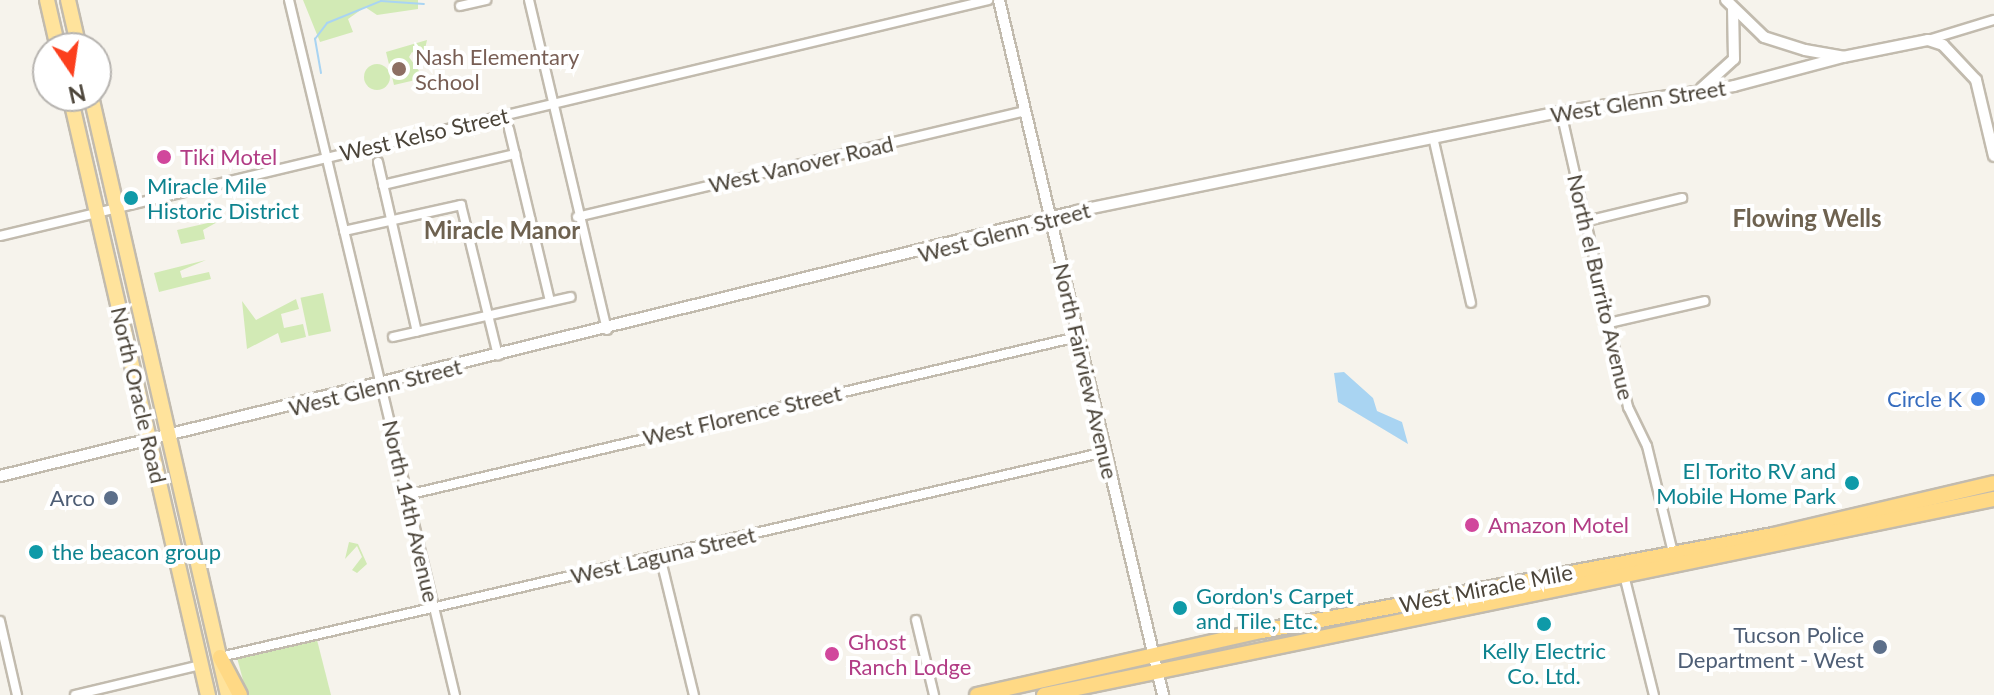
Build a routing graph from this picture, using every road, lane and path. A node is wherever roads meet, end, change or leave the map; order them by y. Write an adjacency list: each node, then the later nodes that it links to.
1 (47, 0): 11 (main road)
2 (68, 0): 12 (main road)
3 (289, 0): 25 (street, North 14th Avenue)
4 (486, 0): 9 (street)
5 (529, 0): 16 (street)
6 (988, 0): 16 (street, West Kelso Street)
7 (999, 0): 17 (street, North Fairview Avenue)
8 (1730, 5): 14 (street); 15 (street)
9 (460, 6)
10 (1994, 20): 13 (street)
11 (54, 32)
12 (75, 32)
13 (1928, 40): 14 (street, West Glenn Street); 24 (street)
14 (1843, 57): 15 (street, West Glenn Street)
15 (1695, 91): 20 (street, West Glenn Street)
16 (550, 105): 25 (street, West Kelso Street); 31 (street)
17 (1025, 111): 31 (street, West Vanover Road); 33 (street, North Fairview Avenue)
18 (74, 112): 30 (main road, North Oracle Road)
19 (95, 112): 29 (main road, North Oracle Road)
20 (1561, 112): 22 (street, West Glenn Street); 34 (street, North el Burrito Avenue)
21 (509, 129): 23 (street)
22 (1433, 137): 33 (street, West Glenn Street); 40 (street)
23 (515, 154): 27 (street); 38 (street)
24 (1994, 156)
25 (325, 157): 29 (street, West Kelso Street); 35 (street, North 14th Avenue)
26 (378, 162): 27 (street)
27 (383, 185): 32 (street)
28 (1682, 198): 34 (street)
29 (118, 207): 30 (street, West Kelso Street); 49 (main road, North Oracle Road)
30 (97, 212): 36 (street, West Kelso Street); 50 (main road, North Oracle Road)
31 (577, 217): 43 (street)
32 (392, 220): 35 (street); 41 (street); 44 (street)
33 (1051, 220): 43 (street, West Glenn Street); 46 (street, North Fairview Avenue)
34 (1587, 221): 42 (street, North el Burrito Avenue)
35 (344, 231): 48 (street, North 14th Avenue)
36 (0, 236)
37 (571, 297): 38 (street)
38 (550, 301): 41 (street)
39 (1705, 301): 42 (street)
40 (1471, 303)
41 (488, 315): 44 (street); 47 (street)
42 (1609, 323): 60 (street, North el Burrito Avenue)
43 (607, 330): 47 (street, West Glenn Street)
44 (417, 332): 45 (street)
45 (393, 337)
46 (1077, 337): 51 (street, North Fairview Avenue); 54 (street, West Florence Street)
47 (498, 356): 48 (street, West Glenn Street)
48 (381, 385): 49 (street, West Glenn Street); 54 (street, North 14th Avenue)
49 (171, 435): 50 (street, West Glenn Street); 68 (main road, North Oracle Road)
50 (150, 440): 52 (street, West Glenn Street); 70 (main road, North Oracle Road)
51 (1105, 452): 56 (street, West Laguna Street); 69 (street, North Fairview Avenue)
52 (0, 476)
53 (1994, 483): 60 (highway, West Miracle Mile)
54 (407, 495): 64 (street, North 14th Avenue)
55 (1994, 499): 62 (highway, West Miracle Mile)
56 (839, 514): 57 (street); 58 (street, West Laguna Street)
57 (841, 525)
58 (761, 532): 59 (street); 61 (street, West Laguna Street)
59 (764, 542)
60 (1673, 553): 62 (highway, West Miracle Mile)
61 (660, 556): 64 (street, West Laguna Street); 77 (street)
62 (1622, 570): 63 (highway, West Miracle Mile); 67 (highway, West Miracle Mile); 82 (street)
63 (1473, 590): 67 (highway); 69 (highway, West Miracle Mile)
64 (434, 609): 68 (street, West Laguna Street); 76 (street, North 14th Avenue)
65 (916, 620): 78 (street)
66 (0, 621): 71 (street)
67 (1385, 622): 69 (highway, West Miracle Mile)
68 (220, 657): 74 (main road, North Oracle Road); 75 (highway)
69 (1156, 662): 79 (highway, West Miracle Mile); 80 (highway, West Miracle Mile); 81 (street, North Fairview Avenue)
70 (201, 665): 72 (street); 73 (main road, North Oracle Road)
71 (17, 695)
72 (75, 695)
73 (208, 695)
74 (228, 695)
75 (240, 695)
76 (455, 695)
77 (694, 695)
78 (934, 695)
79 (977, 695)
80 (1044, 695)
81 (1163, 695)
82 (1654, 695)

